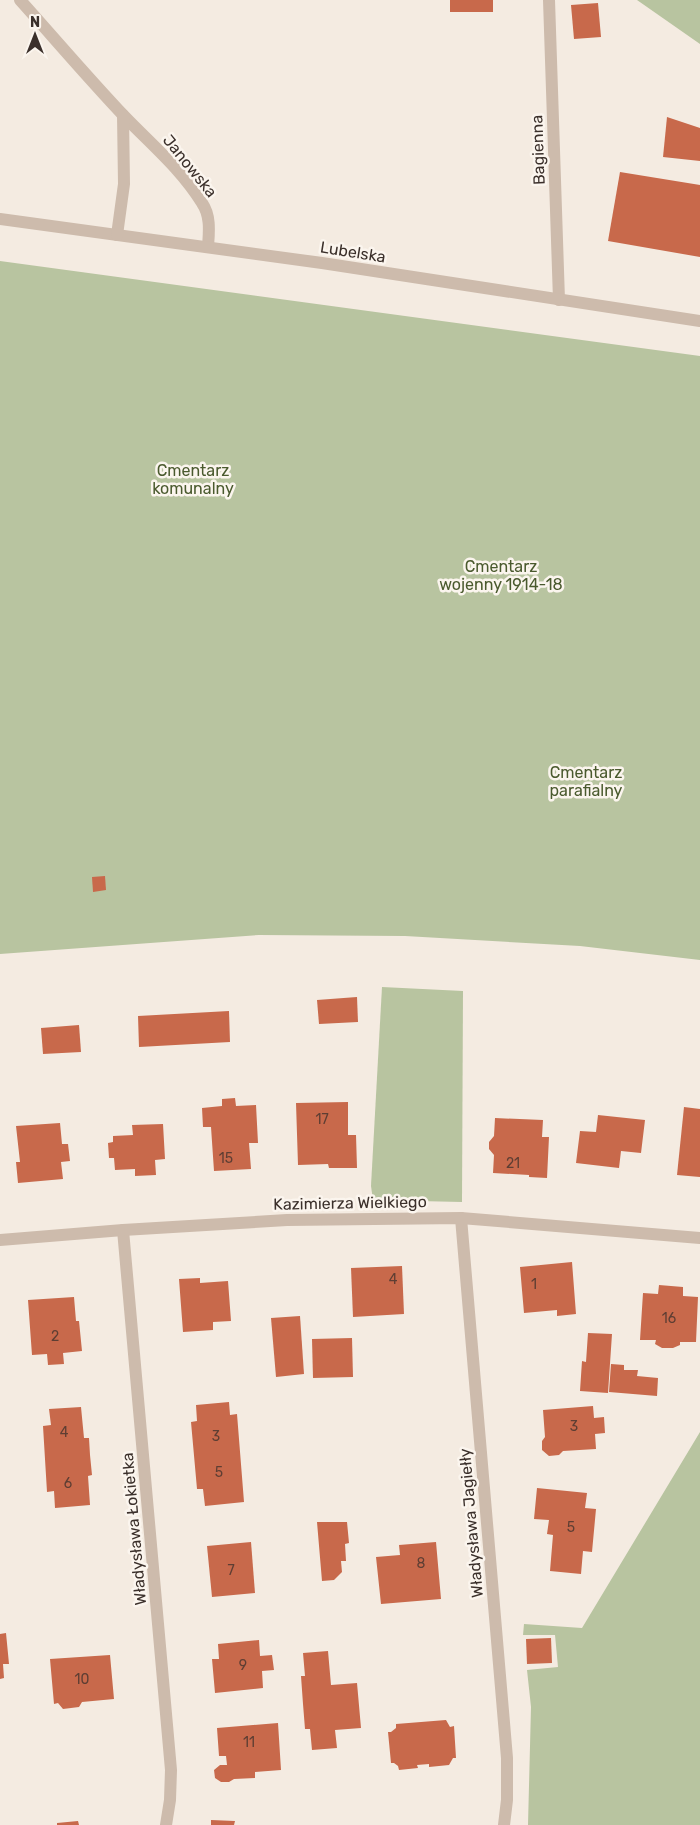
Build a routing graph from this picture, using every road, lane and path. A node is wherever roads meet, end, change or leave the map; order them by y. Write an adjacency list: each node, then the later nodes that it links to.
1 (20, 0): 3 (street, Janowska)
2 (549, 0): 7 (street, Bagienna)
3 (124, 115): 5 (street); 6 (street, Janowska)
4 (0, 219): 5 (street, Lubelska)
5 (116, 235): 6 (street, Lubelska)
6 (208, 247): 7 (street, Lubelska)
7 (559, 300): 8 (street, Lubelska)
8 (700, 321)
9 (461, 1218): 10 (street, Kazimierza Wielkiego); 11 (street, Kazimierza Wielkiego); 14 (street, Władysława Jagiełły)
10 (123, 1230): 12 (street, Kazimierza Wielkiego); 13 (street, Władysława Łokietka)
11 (700, 1238)
12 (0, 1240)
13 (166, 1825)
14 (504, 1825)

